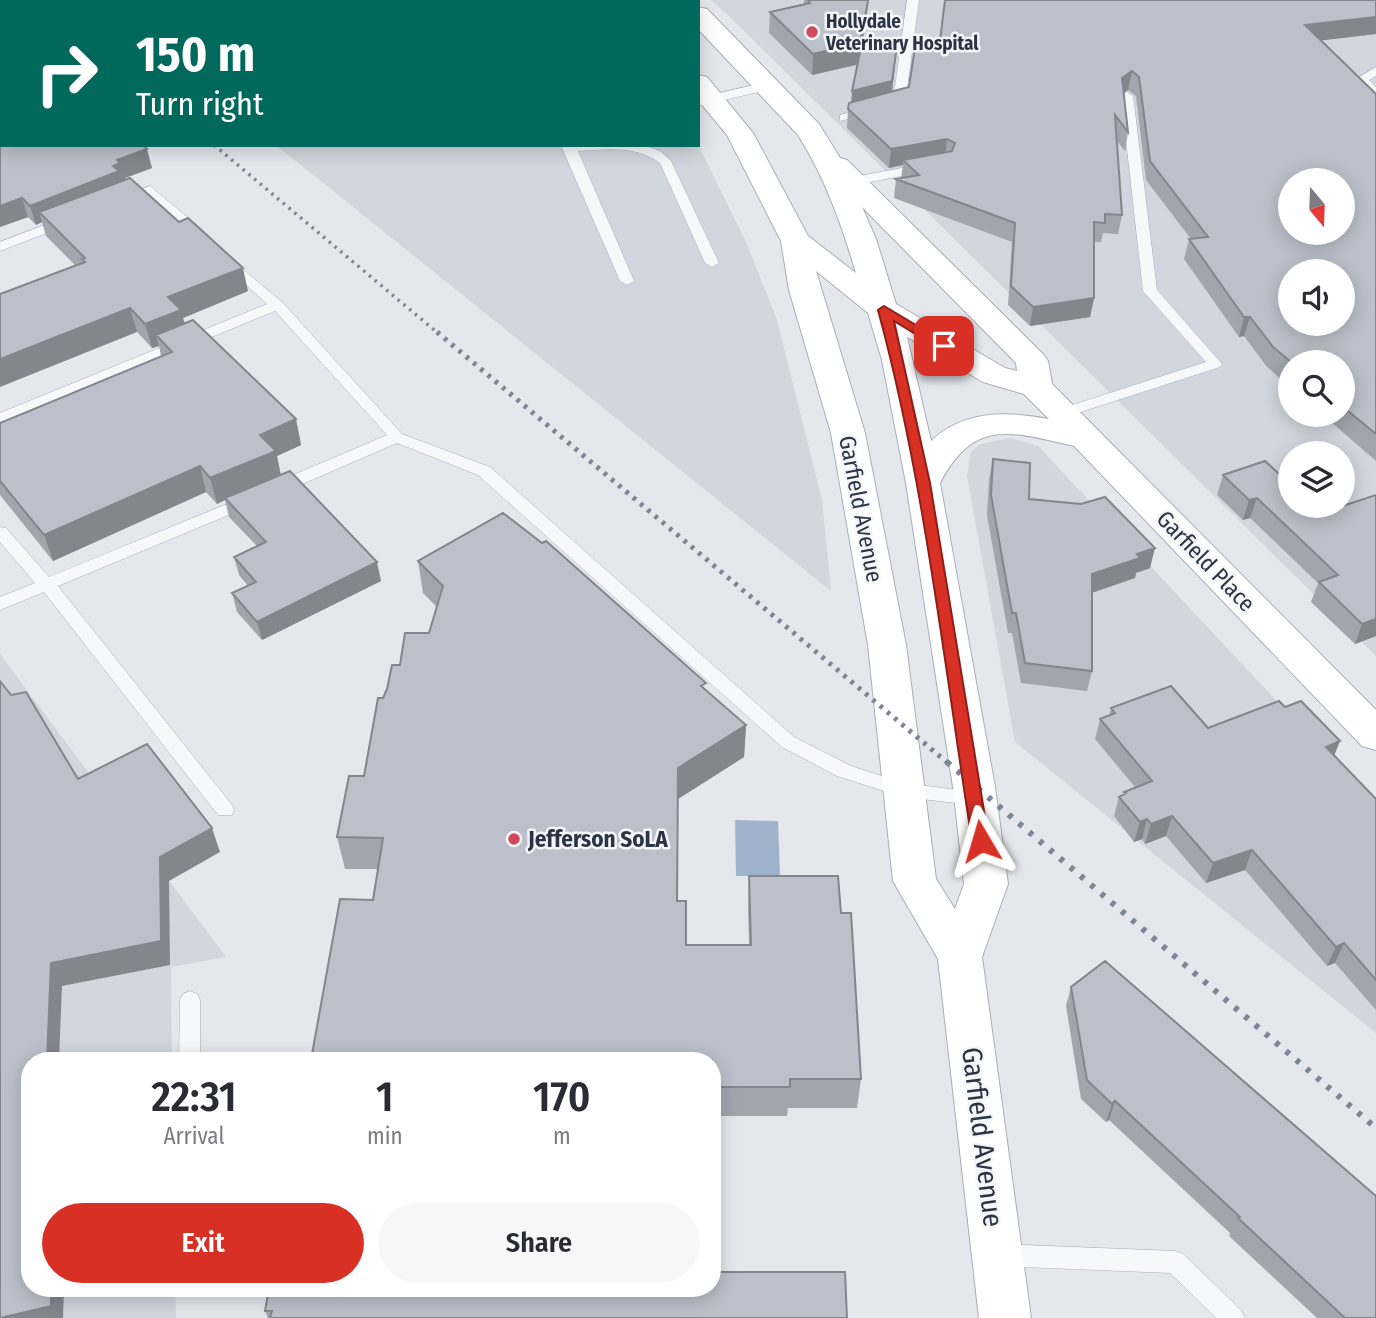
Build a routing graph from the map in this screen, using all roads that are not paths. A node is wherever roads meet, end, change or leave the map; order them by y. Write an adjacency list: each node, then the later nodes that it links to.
1 (913, 0): 8 (lane)
2 (700, 16): 4 (main road, Garfield Avenue)
3 (1376, 71): 5 (lane)
4 (767, 86): 6 (lane); 11 (main road, Garfield Avenue)
5 (1376, 93)
6 (703, 94): 16 (main road, Garfield Avenue)
7 (1127, 96): 24 (lane)
8 (844, 118)
9 (569, 147): 19 (lane)
10 (635, 147): 18 (lane)
11 (825, 155): 13 (main road); 21 (main road, Garfield Avenue)
12 (933, 166): 13 (lane)
13 (854, 181): 22 (main road)
14 (116, 201): 20 (lane)
15 (77, 216): 17 (lane)
16 (796, 241): 21 (main road); 31 (main road, Garfield Avenue)
17 (0, 247)
18 (712, 263)
19 (627, 281)
20 (277, 305): 23 (lane); 25 (lane)
21 (884, 310): 22 (main road); 26 (main road, Garfield Avenue)
22 (1036, 387): 24 (main road, Garfield Place)
23 (0, 419)
24 (1074, 426): 26 (main road); 30 (main road, Garfield Place)
25 (397, 437): 28 (lane); 31 (lane)
26 (923, 483): 32 (main road, Garfield Avenue)
27 (0, 531): 28 (lane)
28 (48, 586): 29 (lane); 33 (lane)
29 (0, 604)
30 (1376, 735)
31 (903, 790): 32 (lane); 34 (main road, Garfield Avenue)
32 (975, 798): 34 (main road, Garfield Avenue)
33 (225, 810)
34 (960, 957): 37 (main road, Garfield Avenue)
35 (190, 1000): 36 (lane)
36 (190, 1052)
37 (998, 1255): 38 (main road, Garfield Avenue); 39 (lane)
38 (1005, 1318)
39 (1233, 1318)

